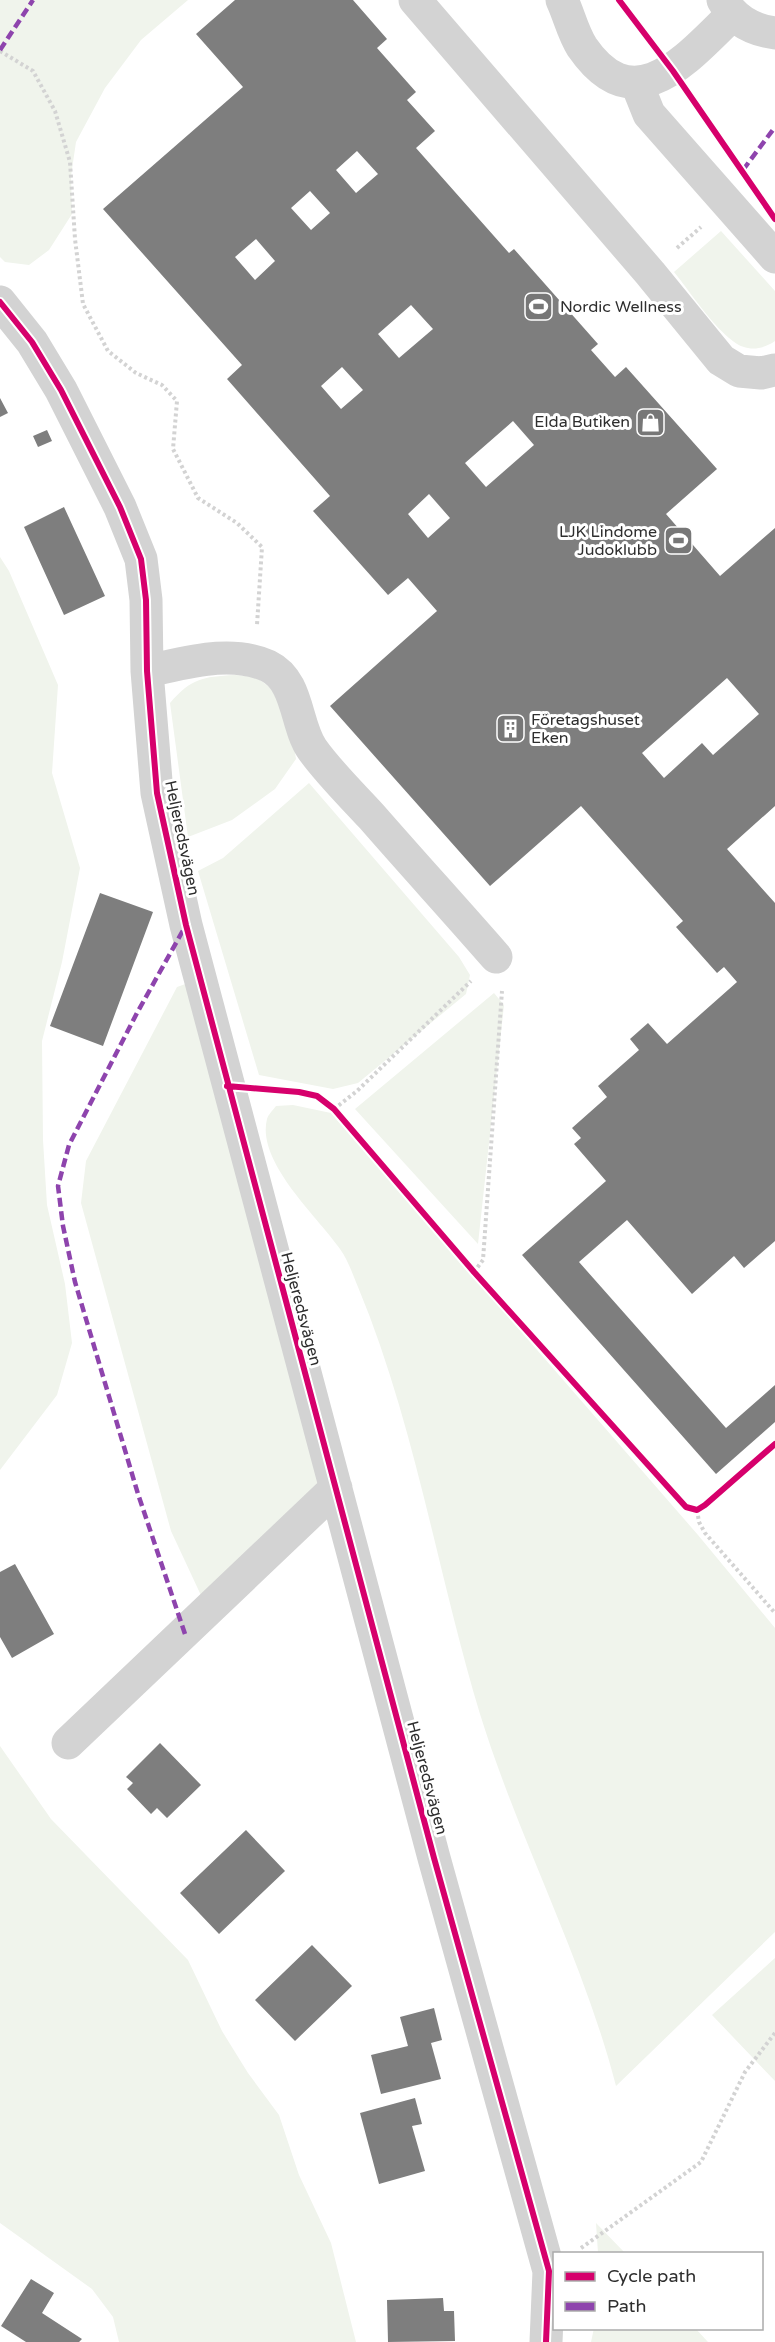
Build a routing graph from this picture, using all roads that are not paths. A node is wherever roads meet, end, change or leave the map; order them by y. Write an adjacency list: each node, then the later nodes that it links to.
1 (415, 0): 8 (street)
2 (562, 0): 5 (street)
3 (728, 7): 4 (street); 5 (street)
4 (775, 33)
5 (637, 84): 6 (street)
6 (775, 257)
7 (0, 302): 9 (street, Heljeredsvägen)
8 (775, 370)
9 (147, 671): 10 (street); 11 (street, Heljeredsvägen)
10 (496, 957)
11 (336, 1488): 12 (street); 13 (street, Heljeredsvägen)
12 (68, 1743)
13 (546, 2342)

